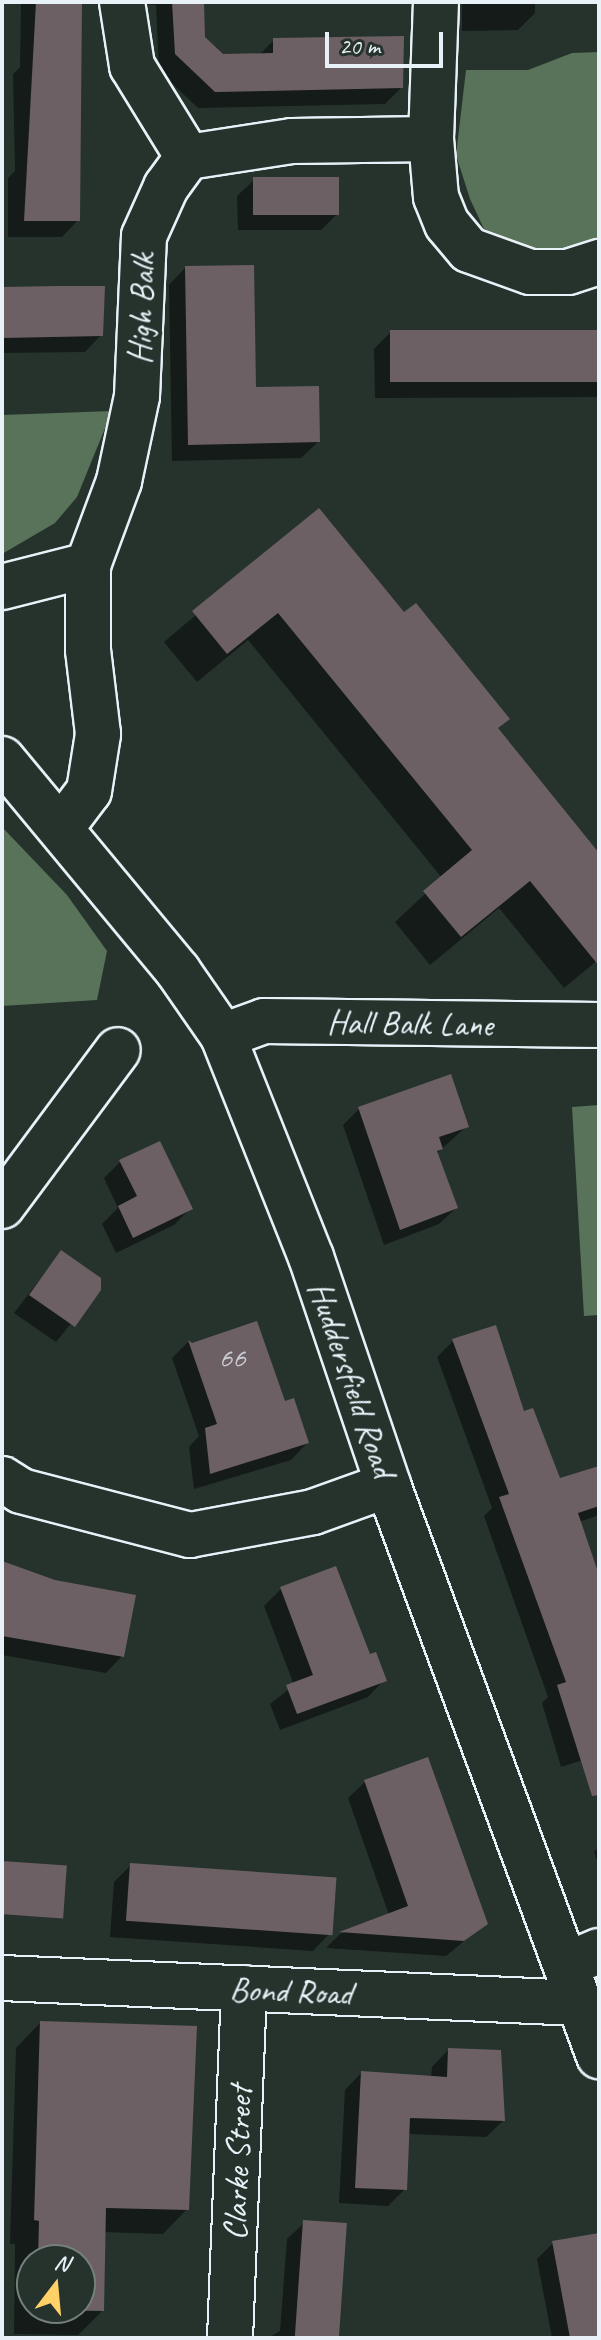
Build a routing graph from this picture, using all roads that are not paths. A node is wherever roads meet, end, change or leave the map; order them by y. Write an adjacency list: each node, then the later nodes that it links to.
1 (122, 2): 4 (main road)
2 (436, 2): 3 (main road)
3 (431, 139): 4 (main road); 5 (main road)
4 (188, 157): 6 (main road, High Balk)
5 (599, 262)
6 (88, 565): 7 (main road); 9 (main road, High Balk)
7 (2, 587)
8 (2, 759): 9 (main road, Huddersfield Road)
9 (61, 828): 11 (main road, Huddersfield Road)
10 (599, 1025): 11 (main road, Hall Balk Lane)
11 (223, 1036): 15 (main road, Huddersfield Road)
12 (118, 1050): 13 (main road)
13 (2, 1206)
14 (2, 1479): 15 (main road)
15 (388, 1485): 16 (main road, Huddersfield Road)
16 (582, 1973): 18 (main road, Bond Road); 19 (main road, Huddersfield Road)
17 (2, 1978): 18 (main road, Bond Road)
18 (244, 1988): 20 (main road, Clarke Street)
19 (599, 2056)
20 (230, 2338)

